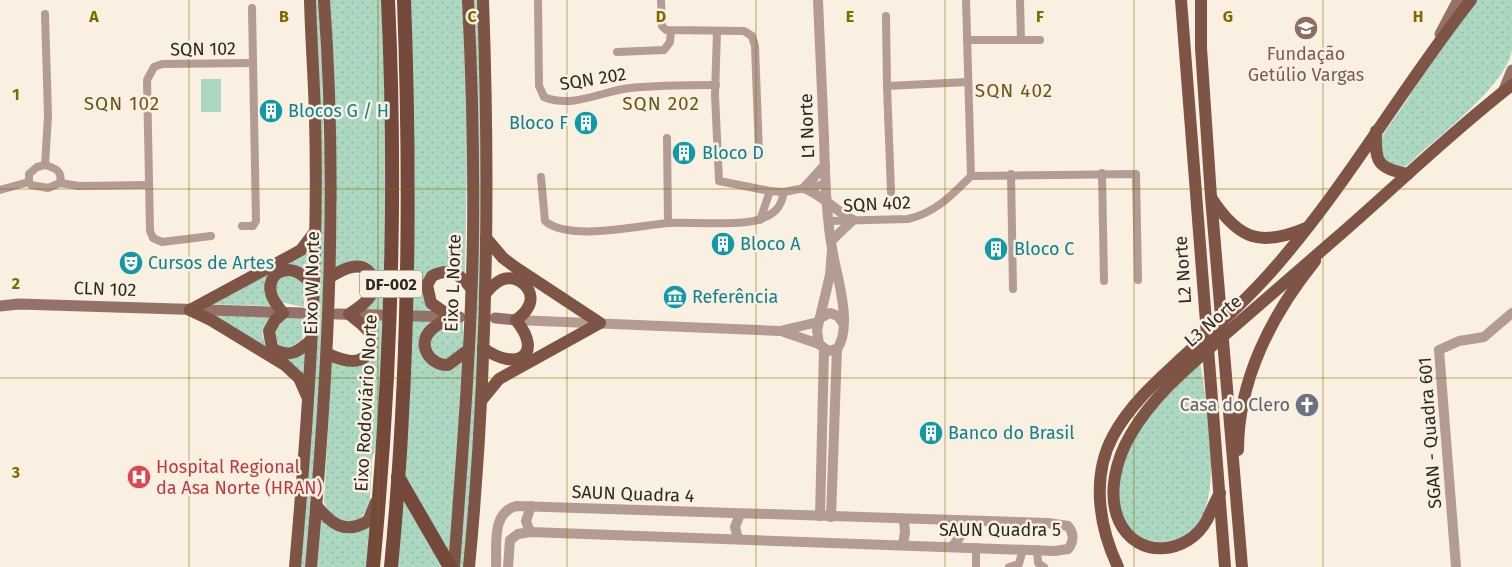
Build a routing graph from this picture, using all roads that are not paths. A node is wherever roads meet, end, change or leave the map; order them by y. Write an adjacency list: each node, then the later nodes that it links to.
1 (310, 0): 59 (main road, Eixo W Norte)
2 (324, 0): 64 (main road, Eixo W Norte)
3 (388, 0): 98 (highway, Eixo Rodoviário Norte / DF-002)
4 (404, 0): 97 (highway, Eixo Rodoviário Norte / DF-002)
5 (468, 0): 68 (main road, Eixo L Norte)
6 (483, 0): 61 (main road, Eixo L Norte)
7 (538, 0): 29 (street, SQN 202)
8 (661, 0): 19 (street)
9 (818, 0): 35 (street, L1 Norte)
10 (966, 0): 21 (street)
11 (1020, 0): 22 (street)
12 (1181, 0): 99 (main road, L2 Norte)
13 (1201, 0): 51 (main road, L2 Norte)
14 (1458, 0): 24 (main road, L3 Norte)
15 (1471, 0): 24 (main road, L3 Norte)
16 (252, 8): 26 (street, SQN 102)
17 (45, 14): 36 (street)
18 (886, 16): 30 (street, SQN 402)
19 (670, 31): 20 (street); 25 (street, SQN 202)
20 (717, 31): 29 (street); 34 (street)
21 (967, 40): 22 (street); 28 (street)
22 (1021, 40): 23 (street)
23 (1040, 40)
24 (1431, 51): 32 (main road, L3 Norte)
25 (616, 52)
26 (253, 63): 45 (street, SQN 102); 57 (street, SQN 102)
27 (1512, 70): 31 (main road, L3 Norte)
28 (968, 82): 30 (street); 40 (street)
29 (716, 85): 48 (street)
30 (888, 86): 50 (street, SQN 402)
31 (1507, 89): 39 (main road, L3 Norte)
32 (1376, 131): 39 (main road); 58 (main road, L3 Norte)
33 (667, 138): 56 (street)
34 (759, 153)
35 (824, 165): 44 (street, L1 Norte); 46 (street)
36 (44, 166): 42 (street); 43 (street)
37 (1102, 173): 38 (street); 65 (street); 66 (street)
38 (1010, 174): 40 (street); 69 (street)
39 (1408, 174): 62 (main road, L3 Norte)
40 (971, 176): 54 (street, SQN 402)
41 (542, 177): 56 (street)
42 (29, 182): 43 (street); 47 (street)
43 (60, 183): 45 (street)
44 (825, 184): 46 (street); 52 (street, L1 Norte)
45 (148, 185): 60 (street, SQN 102)
46 (804, 188): 49 (street); 52 (street)
47 (0, 189)
48 (770, 192): 49 (street); 53 (street)
49 (784, 192): 53 (street)
50 (891, 192)
51 (1211, 197): 58 (main road); 102 (main road, L2 Norte)
52 (827, 203): 54 (street); 55 (street, L1 Norte)
53 (760, 220): 56 (street)
54 (853, 220): 55 (street, SQN 402); 63 (street)
55 (829, 221): 63 (street, L1 Norte)
56 (668, 223)
57 (242, 226)
58 (1308, 227): 126 (main road, L3 Norte)
59 (314, 233): 67 (main road, Eixo W Norte); 74 (main road)
60 (211, 236)
61 (486, 238): 70 (main road, Eixo L Norte); 86 (main road)
62 (1333, 240): 99 (main road, L3 Norte); 102 (main road)
63 (832, 246): 85 (street, L1 Norte); 87 (street, L1 Norte)
64 (330, 277): 79 (main road); 94 (main road, Eixo W Norte)
65 (1138, 280)
66 (1104, 281)
67 (313, 285): 75 (main road); 89 (main road, Eixo W Norte)
68 (471, 288): 82 (main road); 93 (main road, Eixo L Norte)
69 (1013, 289)
70 (486, 293): 84 (main road); 91 (main road, Eixo L Norte)
71 (0, 300): 72 (main road, CLN 102)
72 (19, 304): 73 (main road, CLN 102); 74 (main road, CLN 102)
73 (0, 306)
74 (190, 310): 75 (main road, CLN 102); 95 (main road)
75 (283, 313): 76 (main road, CLN 102); 89 (main road)
76 (302, 313)
77 (1512, 313): 129 (street, SGAN - Quadra 601)
78 (336, 314): 79 (main road)
79 (349, 314): 80 (main road); 94 (main road)
80 (384, 315)
81 (414, 316): 82 (main road)
82 (455, 317): 93 (main road)
83 (495, 318): 84 (main road)
84 (516, 320): 86 (street); 91 (main road)
85 (819, 320): 87 (street); 88 (street); 90 (street)
86 (600, 323): 88 (street); 96 (main road)
87 (843, 323): 92 (street)
88 (780, 331): 90 (street)
89 (311, 340): 95 (main road, Eixo W Norte)
90 (821, 347): 92 (street); 104 (street)
91 (483, 348): 96 (main road, Eixo L Norte)
92 (837, 349): 105 (street)
93 (468, 350): 119 (main road, Eixo L Norte)
94 (328, 354): 100 (main road, Eixo W Norte)
95 (309, 401): 115 (main road, Eixo W Norte)
96 (481, 401): 120 (main road, Eixo L Norte)
97 (398, 477): 118 (highway, Eixo Rodoviário Norte / DF-002); 119 (highway, Eixo Rodoviário Norte)
98 (381, 488): 100 (main road); 117 (highway, Eixo Rodoviário Norte / DF-002)
99 (1220, 493): 127 (main road, L2 Norte)
100 (316, 505): 116 (main road, Eixo W Norte)
101 (530, 506): 103 (street, SAUN Quadra 4); 108 (street); 121 (street, SAUN Quadra 4)
102 (1238, 512): 128 (main road, L2 Norte)
103 (740, 514): 104 (street, SAUN Quadra 4); 109 (street)
104 (820, 516): 105 (street, SAUN Quadra 5)
105 (831, 517): 106 (street, SAUN Quadra 5)
106 (904, 520): 107 (street, SAUN Quadra 5); 110 (street)
107 (972, 521): 111 (street); 114 (street, SAUN Quadra 5)
108 (530, 532): 109 (street); 122 (street)
109 (738, 539): 110 (street, SAUN Quadra 5)
110 (903, 545): 111 (street, SAUN Quadra 5)
111 (952, 547): 112 (street, SAUN Quadra 5)
112 (976, 547): 113 (street, SAUN Quadra 5); 123 (street)
113 (1023, 549): 114 (street, SAUN Quadra 5); 124 (street)
114 (1037, 549): 125 (street)
115 (295, 567)
116 (311, 567)
117 (373, 567)
118 (391, 567)
119 (452, 567)
120 (469, 567)
121 (496, 567)
122 (508, 567)
123 (976, 567)
124 (1008, 567)
125 (1044, 567)
126 (1118, 567)
127 (1225, 567)
128 (1242, 567)
129 (1456, 567)

